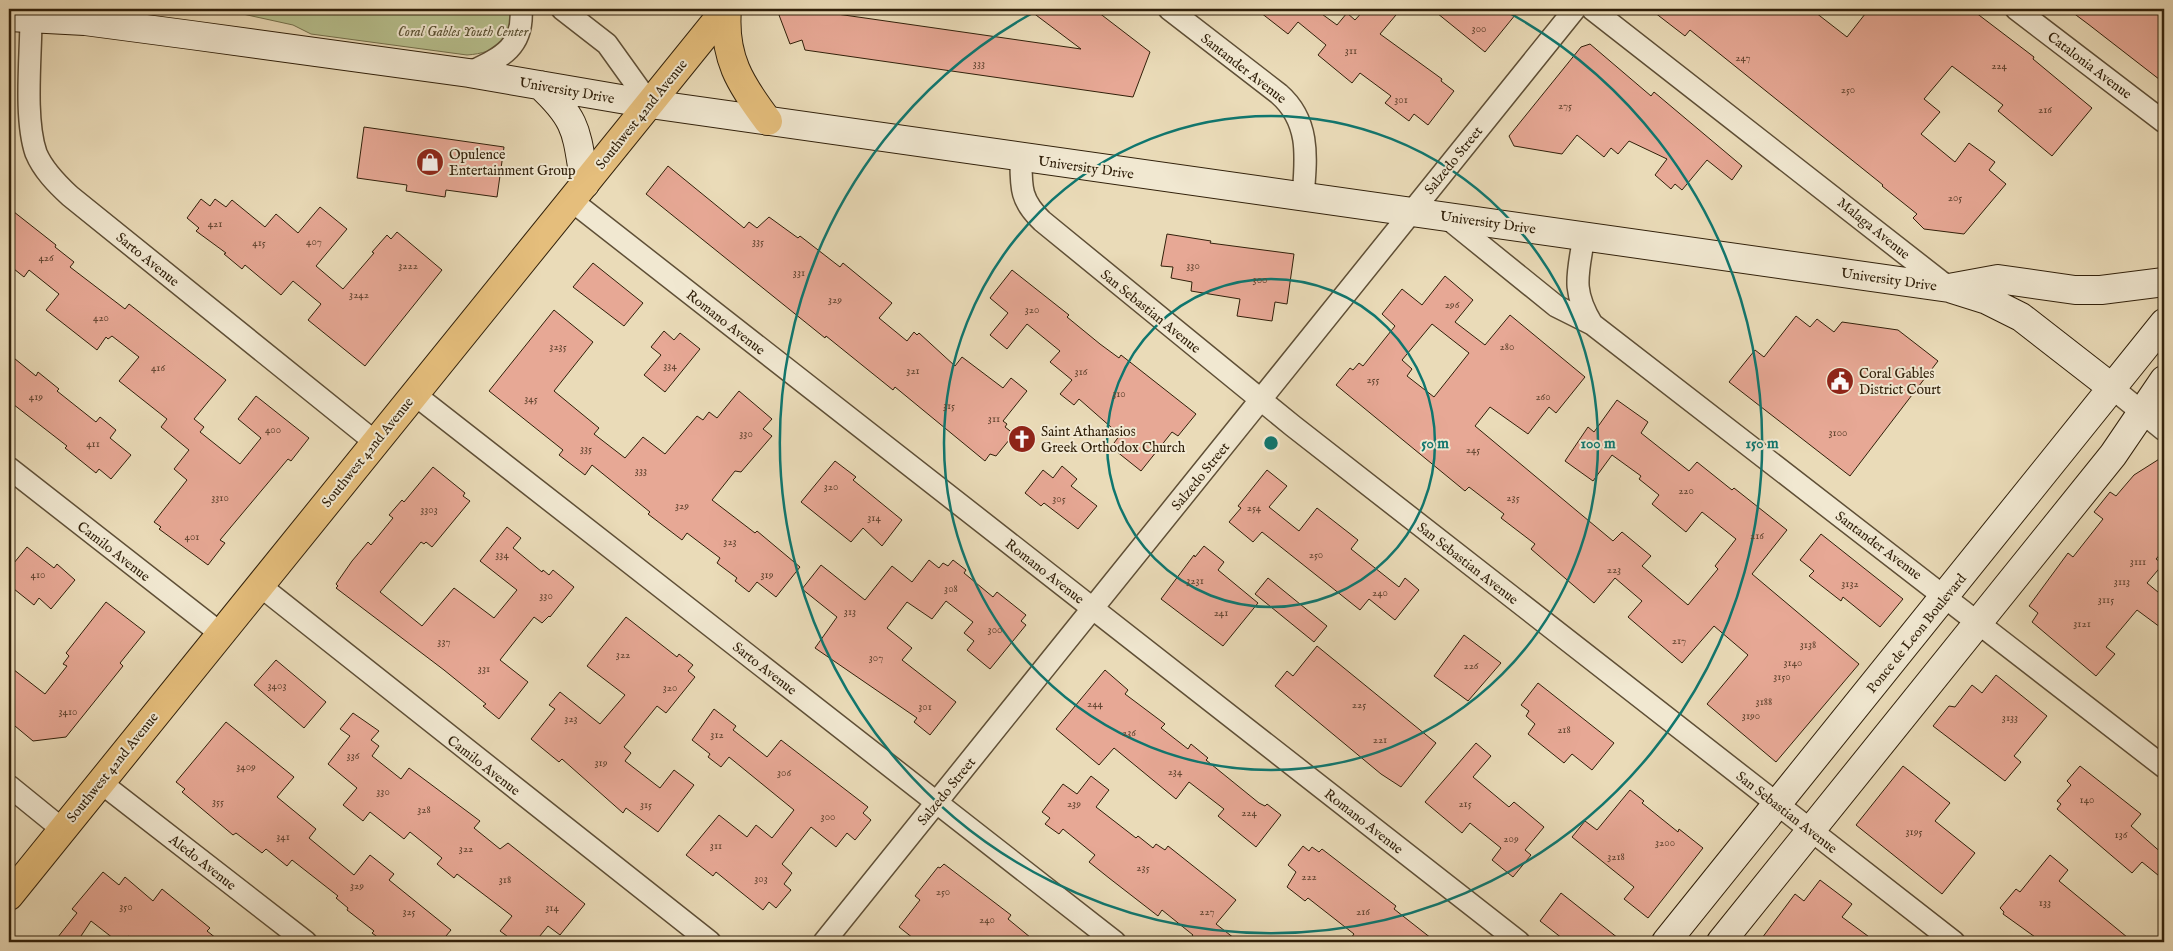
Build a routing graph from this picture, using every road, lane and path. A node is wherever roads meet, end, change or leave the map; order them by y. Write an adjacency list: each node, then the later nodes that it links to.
1 (521, 9): 9 (street)
2 (562, 9): 11 (street)
3 (727, 9): 11 (main road, Southwest 42nd Avenue); 12 (main road)
4 (1169, 9): 16 (street, Santander Avenue)
5 (1575, 9): 17 (street, Salzedo Street)
6 (1592, 9): 21 (street, Malaga Avenue)
7 (2016, 9): 13 (street, Catalonia Avenue)
8 (20, 18): 9 (street, University Drive); 30 (street, Sarto Avenue)
9 (469, 73): 10 (street, University Drive)
10 (540, 85): 11 (street, University Drive); 15 (street)
11 (650, 104): 12 (street, University Drive); 15 (main road, Southwest 42nd Avenue)
12 (768, 121): 14 (street, University Drive)
13 (2164, 122)
14 (1021, 158): 16 (street, University Drive); 27 (street, San Sebastian Avenue)
15 (578, 192): 26 (main road, Southwest 42nd Avenue); 34 (street, Romano Avenue)
16 (1303, 197): 17 (street, University Drive)
17 (1412, 211): 18 (street, University Drive); 27 (street, Salzedo Street)
18 (1446, 217): 19 (street, University Drive); 23 (street, Santander Avenue)
19 (1584, 236): 21 (street, University Drive); 23 (street, Santander Avenue)
20 (2164, 282): 21 (street, University Drive)
21 (1949, 288): 25 (street, Malaga Avenue)
22 (2164, 323): 25 (street, Ponce de Leon Boulevard)
23 (1592, 324): 33 (street, Santander Avenue)
24 (2164, 380): 28 (street)
25 (2111, 388): 28 (street, Malaga Avenue); 33 (street, Ponce de Leon Boulevard)
26 (414, 394): 30 (main road, Southwest 42nd Avenue); 40 (street, Sarto Avenue)
27 (1260, 400): 34 (street, Salzedo Street); 41 (street, San Sebastian Avenue)
28 (2142, 412): 29 (street, Malaga Avenue); 35 (street)
29 (2164, 430)
30 (375, 442): 32 (main road, Southwest 42nd Avenue)
31 (9, 468): 36 (street, Camilo Avenue)
32 (259, 585): 36 (main road, Southwest 42nd Avenue); 46 (street, Camilo Avenue)
33 (1946, 596): 35 (street, Santander Avenue); 41 (street, Ponce de Leon Boulevard)
34 (1093, 609): 40 (street, Salzedo Street); 49 (street, Romano Avenue)
35 (1979, 622): 37 (street, Santander Avenue); 43 (street)
36 (220, 634): 38 (main road, Southwest 42nd Avenue)
37 (2164, 767)
38 (100, 782): 42 (main road, Southwest 42nd Avenue); 45 (street, Aledo Avenue)
39 (9, 786): 42 (street)
40 (937, 803): 47 (street, Salzedo Street); 48 (street, Sarto Avenue)
41 (1778, 805): 43 (street, San Sebastian Avenue); 50 (street, Ponce de Leon Boulevard)
42 (62, 829): 44 (main road, Southwest 42nd Avenue)
43 (1811, 830): 51 (street); 52 (street, San Sebastian Avenue)
44 (9, 896)
45 (306, 942)
46 (710, 942)
47 (824, 942)
48 (1115, 942)
49 (1519, 942)
50 (1666, 942)
51 (1721, 942)
52 (1954, 942)

